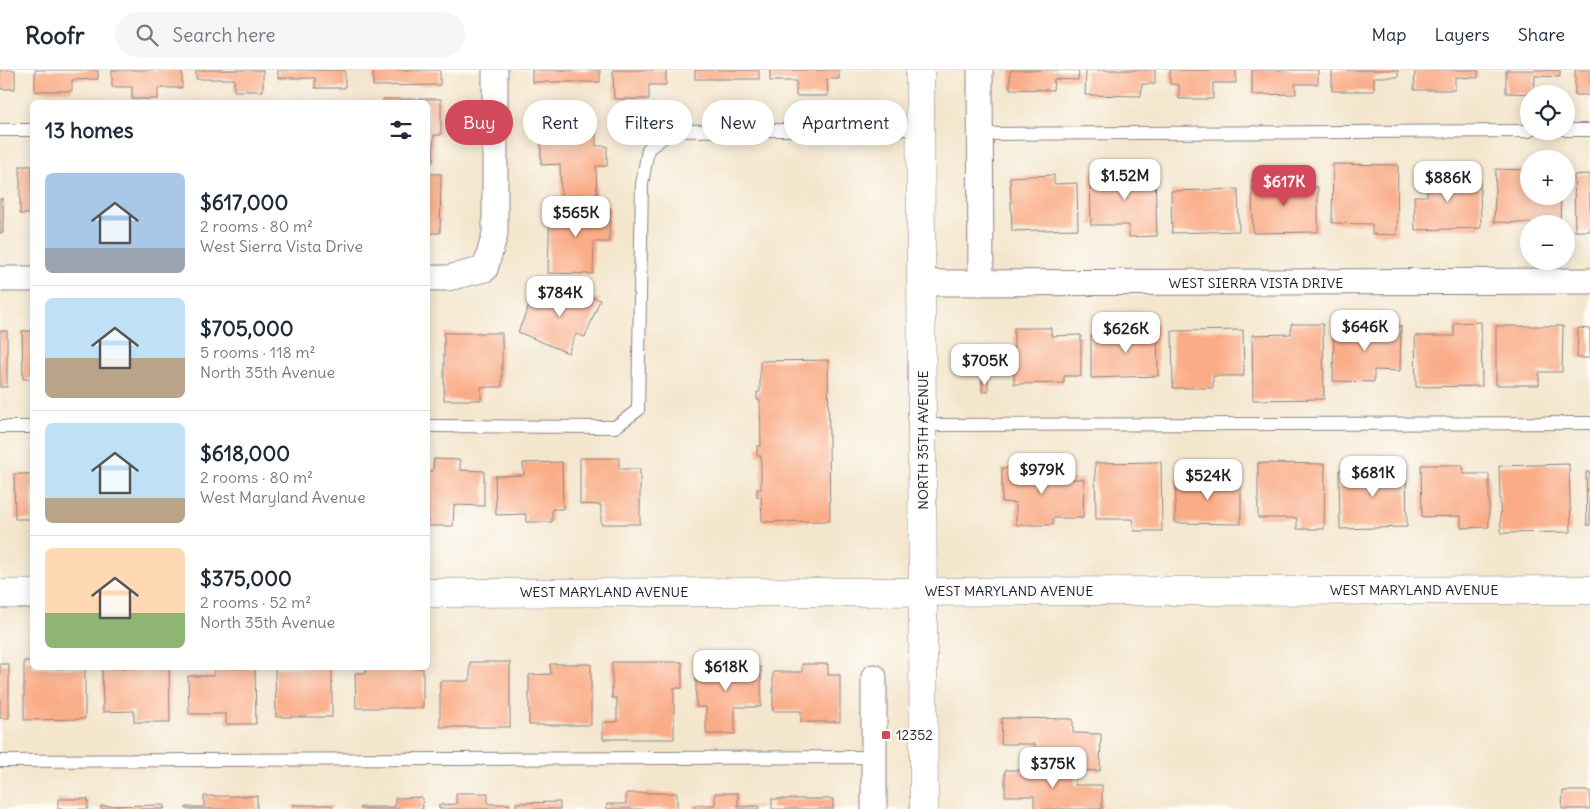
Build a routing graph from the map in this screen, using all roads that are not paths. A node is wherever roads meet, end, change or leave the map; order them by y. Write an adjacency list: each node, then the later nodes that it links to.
1 (495, 70): 11 (street)
2 (920, 70): 4 (street, NORTH 35TH AVENUE)
3 (980, 70): 10 (street)
4 (920, 129): 15 (street, NORTH 35TH AVENUE); 19 (lane)
5 (0, 130): 6 (lane)
6 (30, 130)
7 (1575, 130): 8 (lane)
8 (1590, 130)
9 (1520, 131): 10 (lane)
10 (980, 134): 16 (street)
11 (430, 278)
12 (0, 279): 13 (street)
13 (30, 279)
14 (1590, 281): 16 (street, WEST SIERRA VISTA DRIVE)
15 (921, 283): 16 (street, WEST SIERRA VISTA DRIVE); 18 (street, NORTH 35TH AVENUE)
16 (981, 283)
17 (1590, 424): 18 (lane)
18 (922, 425): 23 (street, NORTH 35TH AVENUE)
19 (430, 426)
20 (0, 427): 21 (lane)
21 (30, 427)
22 (1590, 590): 23 (street, WEST MARYLAND AVENUE)
23 (924, 591): 24 (street, WEST MARYLAND AVENUE); 31 (street, NORTH 35TH AVENUE)
24 (430, 592)
25 (0, 594): 26 (street)
26 (30, 594)
27 (874, 677): 28 (street)
28 (874, 757): 29 (lane); 30 (street)
29 (0, 761)
30 (874, 809)
31 (924, 809)

